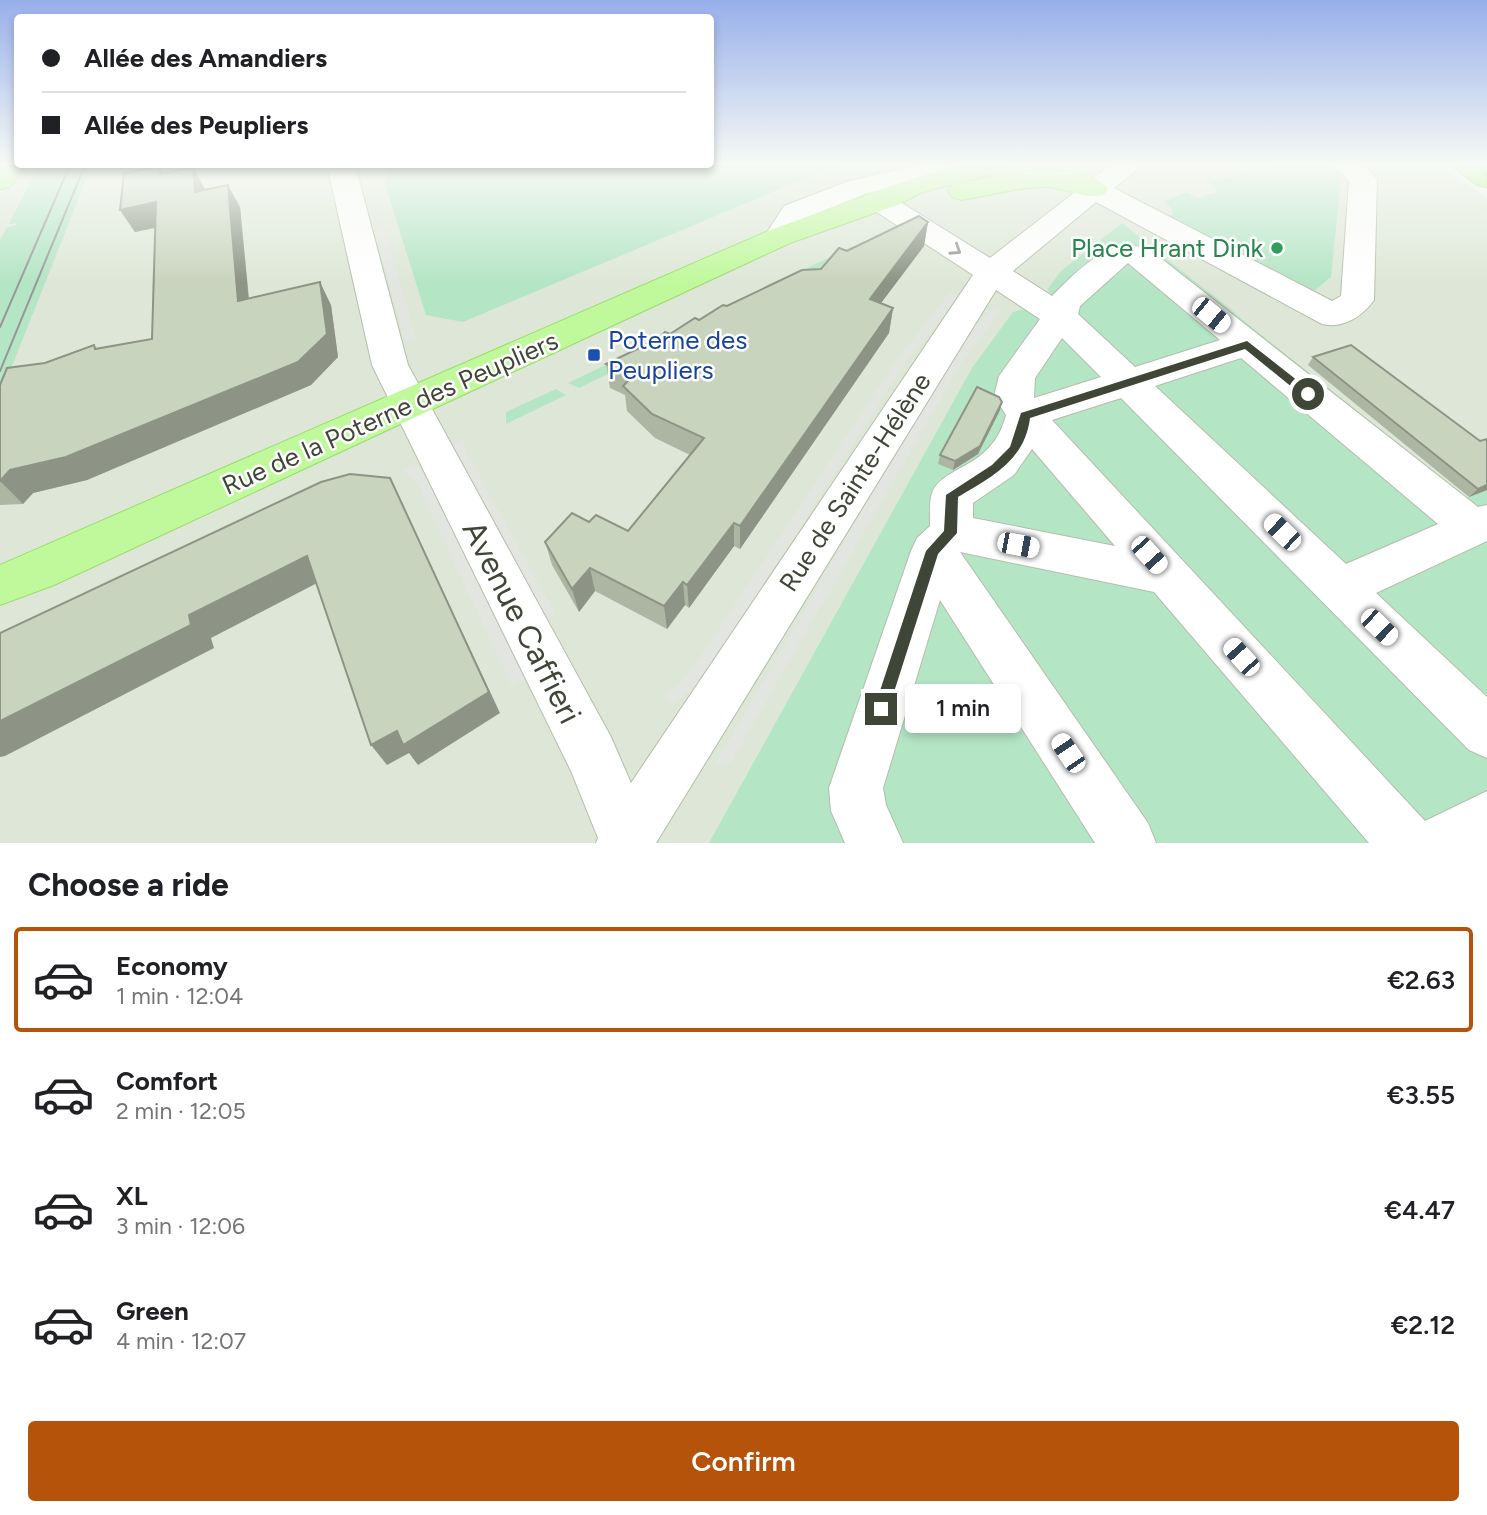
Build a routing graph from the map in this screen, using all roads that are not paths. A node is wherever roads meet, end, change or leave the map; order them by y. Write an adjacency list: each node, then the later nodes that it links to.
1 (353, 204): 13 (street, Avenue Caffieri)
2 (814, 204): 8 (street, Rue de la Poterne des Peupliers)
3 (869, 204): 8 (main road, Rue de la Poterne des Peupliers)
4 (892, 204): 9 (street, one-way to 9)
5 (1075, 204): 9 (street, Rue de Sainte-Hélène)
6 (1123, 204): 7 (street)
7 (1362, 204)
8 (779, 237): 13 (main road, Rue de la Poterne des Peupliers)
9 (991, 273): 10 (street); 22 (street, Rue de Sainte-Hélène)
10 (1060, 316): 11 (street); 12 (street); 14 (street)
11 (1247, 344): 12 (street); 15 (street)
12 (1128, 382): 14 (street); 19 (street)
13 (411, 403): 18 (main road, Rue de la Poterne des Peupliers); 22 (street, Avenue Caffieri)
14 (1025, 415): 16 (street); 17 (street)
15 (1479, 525): 19 (street)
16 (945, 526): 17 (street); 23 (street); 24 (street)
17 (1167, 575): 25 (street)
18 (0, 585)
19 (1340, 589): 20 (street)
20 (1487, 732)
21 (1487, 819): 26 (street)
22 (626, 842)
23 (875, 843)
24 (1128, 843)
25 (1406, 843)
26 (1442, 843)

